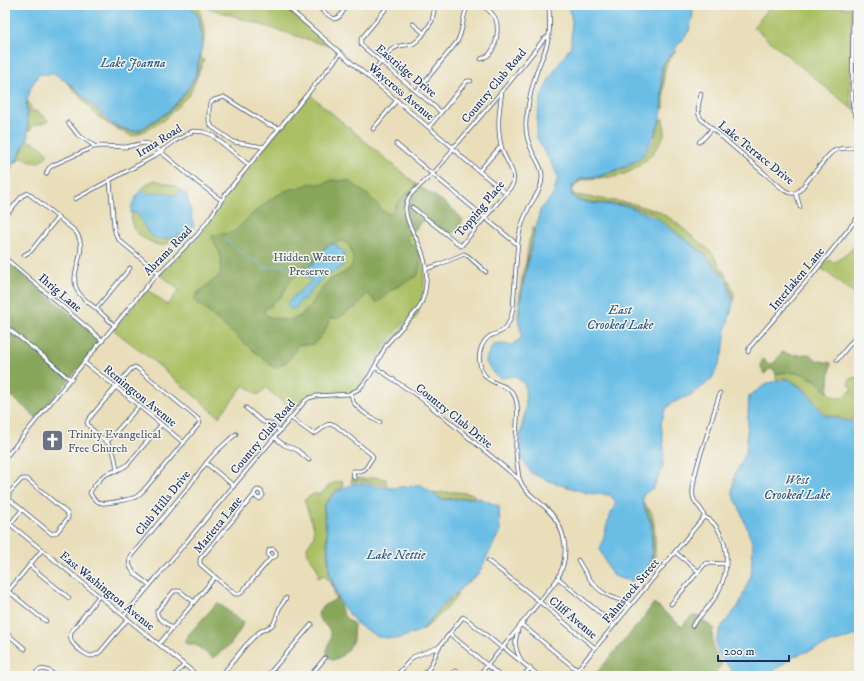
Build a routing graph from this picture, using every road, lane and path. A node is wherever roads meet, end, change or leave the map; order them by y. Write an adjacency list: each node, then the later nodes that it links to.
1 (285, 5): 11 (street, Waycross Avenue)
2 (300, 5): 11 (street)
3 (316, 5): 10 (street)
4 (389, 5): 17 (street, Eastridge Drive)
5 (435, 5): 13 (street)
6 (468, 5): 20 (street)
7 (482, 5): 16 (street)
8 (549, 5): 14 (street)
9 (853, 5): 25 (street)
10 (345, 6)
11 (294, 12): 15 (street, Waycross Avenue)
12 (413, 24): 13 (street)
13 (424, 33): 17 (street)
14 (549, 36): 21 (street, Country Club Road); 56 (street)
15 (341, 54): 18 (street, Waycross Avenue); 30 (street, Abrams Road)
16 (481, 59)
17 (381, 61): 18 (street); 20 (street, Eastridge Drive)
18 (368, 77): 23 (street, Waycross Avenue)
19 (471, 81): 26 (street)
20 (417, 91): 26 (street, Eastridge Drive)
21 (502, 91): 35 (street, Topping Place); 39 (street, Country Club Road)
22 (701, 93): 32 (street, Lake Terrace Drive)
23 (397, 100): 29 (street, Waycross Avenue); 31 (street)
24 (859, 106): 25 (street)
25 (853, 110): 28 (street)
26 (441, 112): 29 (street)
27 (68, 123): 37 (street)
28 (859, 124)
29 (428, 127): 39 (street, Waycross Avenue)
30 (280, 128): 38 (street, Abrams Road); 38 (street)
31 (373, 129)
32 (712, 129): 33 (street); 47 (street, Lake Terrace Drive)
33 (699, 142)
34 (396, 144): 44 (street)
35 (501, 146): 42 (street); 46 (street, Topping Place)
36 (859, 146): 47 (street, Lake Terrace Drive)
37 (96, 147): 40 (street); 43 (street)
38 (264, 147): 41 (street, Abrams Road)
39 (452, 148): 42 (street, Waycross Avenue); 44 (street, Country Club Road)
40 (160, 152): 41 (street, Irma Road); 45 (street, Irma Road); 49 (street)
41 (249, 165): 49 (street, Abrams Road)
42 (479, 171): 46 (street, Waycross Avenue)
43 (46, 174)
44 (432, 174): 55 (street); 60 (street, Country Club Road)
45 (110, 180): 48 (street, Irma Road); 62 (street)
46 (506, 193): 55 (street, Topping Place)
47 (796, 193): 51 (street)
48 (75, 199)
49 (221, 200): 62 (street, Abrams Road)
50 (412, 206): 55 (street, Topping Place)
51 (800, 207)
52 (8, 213): 54 (street)
53 (859, 216): 68 (street, Interlaken Lane)
54 (58, 217): 57 (street); 63 (street)
55 (485, 218): 56 (street)
56 (518, 245): 94 (street)
57 (24, 255)
58 (5, 258): 67 (street, Ihrig Lane)
59 (130, 268): 63 (street)
60 (426, 269): 61 (street); 71 (street, Country Club Road)
61 (486, 272)
62 (159, 273): 65 (street, Abrams Road)
63 (96, 309): 65 (street)
64 (5, 326): 72 (street)
65 (115, 326): 67 (street, Abrams Road)
66 (859, 333): 69 (street)
67 (103, 341): 70 (street, Abrams Road)
68 (748, 352)
69 (837, 360)
70 (85, 363): 72 (street, Abrams Road); 73 (street, Remington Avenue)
71 (375, 368): 75 (street, Country Club Road); 94 (street, Country Club Drive)
72 (72, 379): 88 (street, Abrams Road)
73 (116, 387): 76 (street, Remington Avenue); 86 (street); 87 (street)
74 (720, 393): 98 (street)
75 (351, 394): 78 (street, Country Club Road); 80 (street)
76 (139, 406): 81 (street, Remington Avenue); 86 (street)
77 (246, 408): 83 (street)
78 (291, 418): 83 (street, Country Club Road); 93 (street)
79 (8, 421): 82 (street)
80 (380, 422)
81 (161, 424): 87 (street, Remington Avenue); 92 (street)
82 (5, 430)
83 (280, 431): 85 (street, Country Club Road)
84 (236, 434): 91 (street, Club Hills Drive)
85 (275, 438): 90 (street); 95 (street, Country Club Road)
86 (107, 442): 92 (street)
87 (184, 443): 92 (street)
88 (6, 454): 89 (street, Abrams Road)
89 (5, 458)
90 (309, 460)
91 (206, 463): 95 (street); 111 (street, Club Hills Drive)
92 (118, 471)
93 (354, 478)
94 (520, 481): 110 (street, Country Club Drive)
95 (234, 486): 111 (street, Country Club Road)
96 (254, 495): 109 (street, Marietta Lane)
97 (22, 510): 97 (street); 100 (street)
98 (704, 517): 102 (street, Fahnstock Street); 106 (street)
99 (5, 520): 100 (street, East Washington Avenue)
100 (10, 524): 101 (street, East Washington Avenue)
101 (42, 550): 107 (street); 114 (street, East Washington Avenue)
102 (675, 552): 108 (street); 120 (street, Fahnstock Street)
103 (271, 558): 109 (street, Marietta Lane)
104 (578, 560): 120 (street)
105 (488, 561): 118 (street, Cliff Avenue)
106 (726, 564): 108 (street); 126 (street)
107 (29, 565): 112 (street); 115 (street)
108 (698, 571): 119 (street)
109 (215, 577): 117 (street)
110 (558, 578): 118 (street, Country Club Drive); 125 (street)
111 (150, 585): 121 (street, Country Club Road)
112 (8, 591): 113 (street); 122 (street)
113 (5, 595)
114 (99, 596): 121 (street, East Washington Avenue); 121 (street, Country Club Road)
115 (69, 598)
116 (286, 598): 148 (street)
117 (194, 602): 127 (street); 127 (street)
118 (539, 602): 124 (street, Country Club Drive); 134 (street, Cliff Avenue)
119 (671, 604)
120 (631, 605): 125 (street, Fahnstock Street)
121 (126, 617): 131 (street, East Washington Avenue)
122 (46, 621)
123 (312, 624): 149 (street)
124 (521, 624): 128 (street, Country Club Drive); 142 (street)
125 (614, 625): 134 (street, Fahnstock Street)
126 (692, 626)
127 (172, 628): 131 (street)
128 (518, 628): 133 (street, Country Club Drive); 138 (street)
129 (5, 632): 135 (street)
130 (450, 634): 132 (street); 133 (street); 140 (street)
131 (159, 644): 139 (street, East Washington Avenue)
132 (439, 647): 151 (street); 152 (street)
133 (503, 647): 138 (street); 140 (street, Country Club Drive)
134 (595, 648): 142 (street, Fahnstock Street)
135 (25, 649)
136 (325, 658): 150 (street)
137 (859, 660): 143 (street)
138 (522, 662): 141 (street)
139 (184, 665): 146 (street); 147 (street, East Washington Avenue)
140 (487, 665): 155 (street, Country Club Drive); 156 (street)
141 (530, 668): 157 (street); 158 (street)
142 (577, 670): 159 (street, Fahnstock Street)
143 (859, 670)
144 (33, 676): 145 (street)
145 (56, 676)
146 (174, 676)
147 (198, 676)
148 (221, 676)
149 (268, 676)
150 (310, 676)
151 (396, 676)
152 (423, 676)
153 (448, 676): 154 (street)
154 (463, 676)
155 (478, 676)
156 (500, 676)
157 (523, 676)
158 (539, 676)
159 (572, 676)

